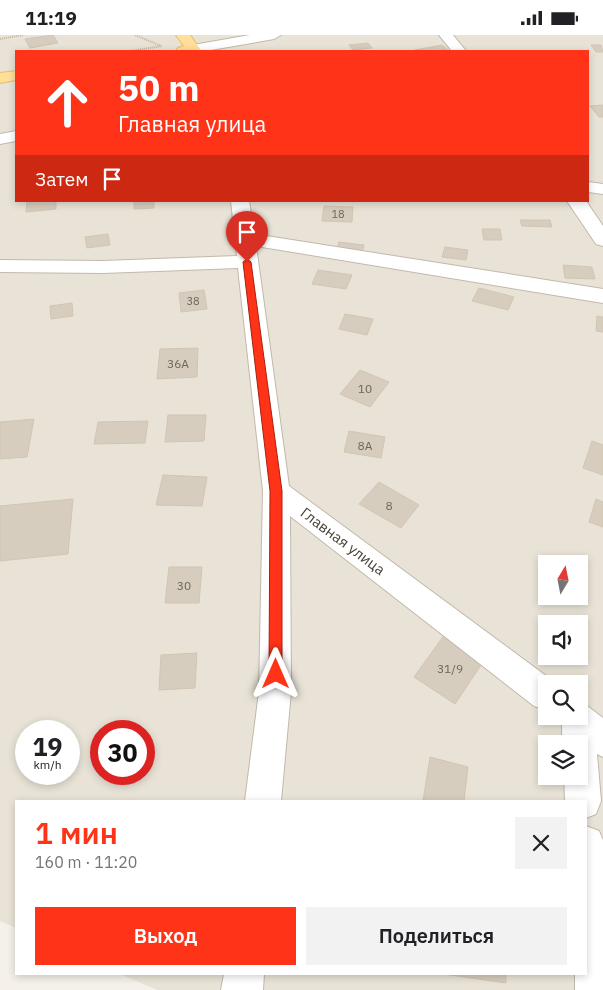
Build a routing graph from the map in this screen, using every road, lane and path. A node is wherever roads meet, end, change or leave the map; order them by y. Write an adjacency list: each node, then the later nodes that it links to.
1 (23, 35): 6 (path)
2 (135, 35): 7 (path)
3 (183, 35): 8 (main road)
4 (274, 35): 9 (street)
5 (446, 35): 10 (street)
6 (0, 39)
7 (136, 50)
8 (190, 50)
9 (195, 50)
10 (458, 50)
11 (15, 76): 12 (main road)
12 (0, 79)
13 (15, 136): 14 (street)
14 (0, 139)
15 (589, 187): 16 (street)
16 (603, 189)
17 (240, 202): 20 (street)
18 (577, 202): 19 (street)
19 (603, 240)
20 (246, 250): 21 (street); 22 (street); 23 (street)
21 (0, 266)
22 (603, 296)
23 (276, 491): 24 (street, Главная улица); 26 (street)
24 (538, 689)
25 (585, 725): 27 (street)
26 (263, 800)
27 (583, 800)
28 (587, 859): 31 (street)
29 (244, 975): 30 (street)
30 (242, 990)
31 (596, 990)

